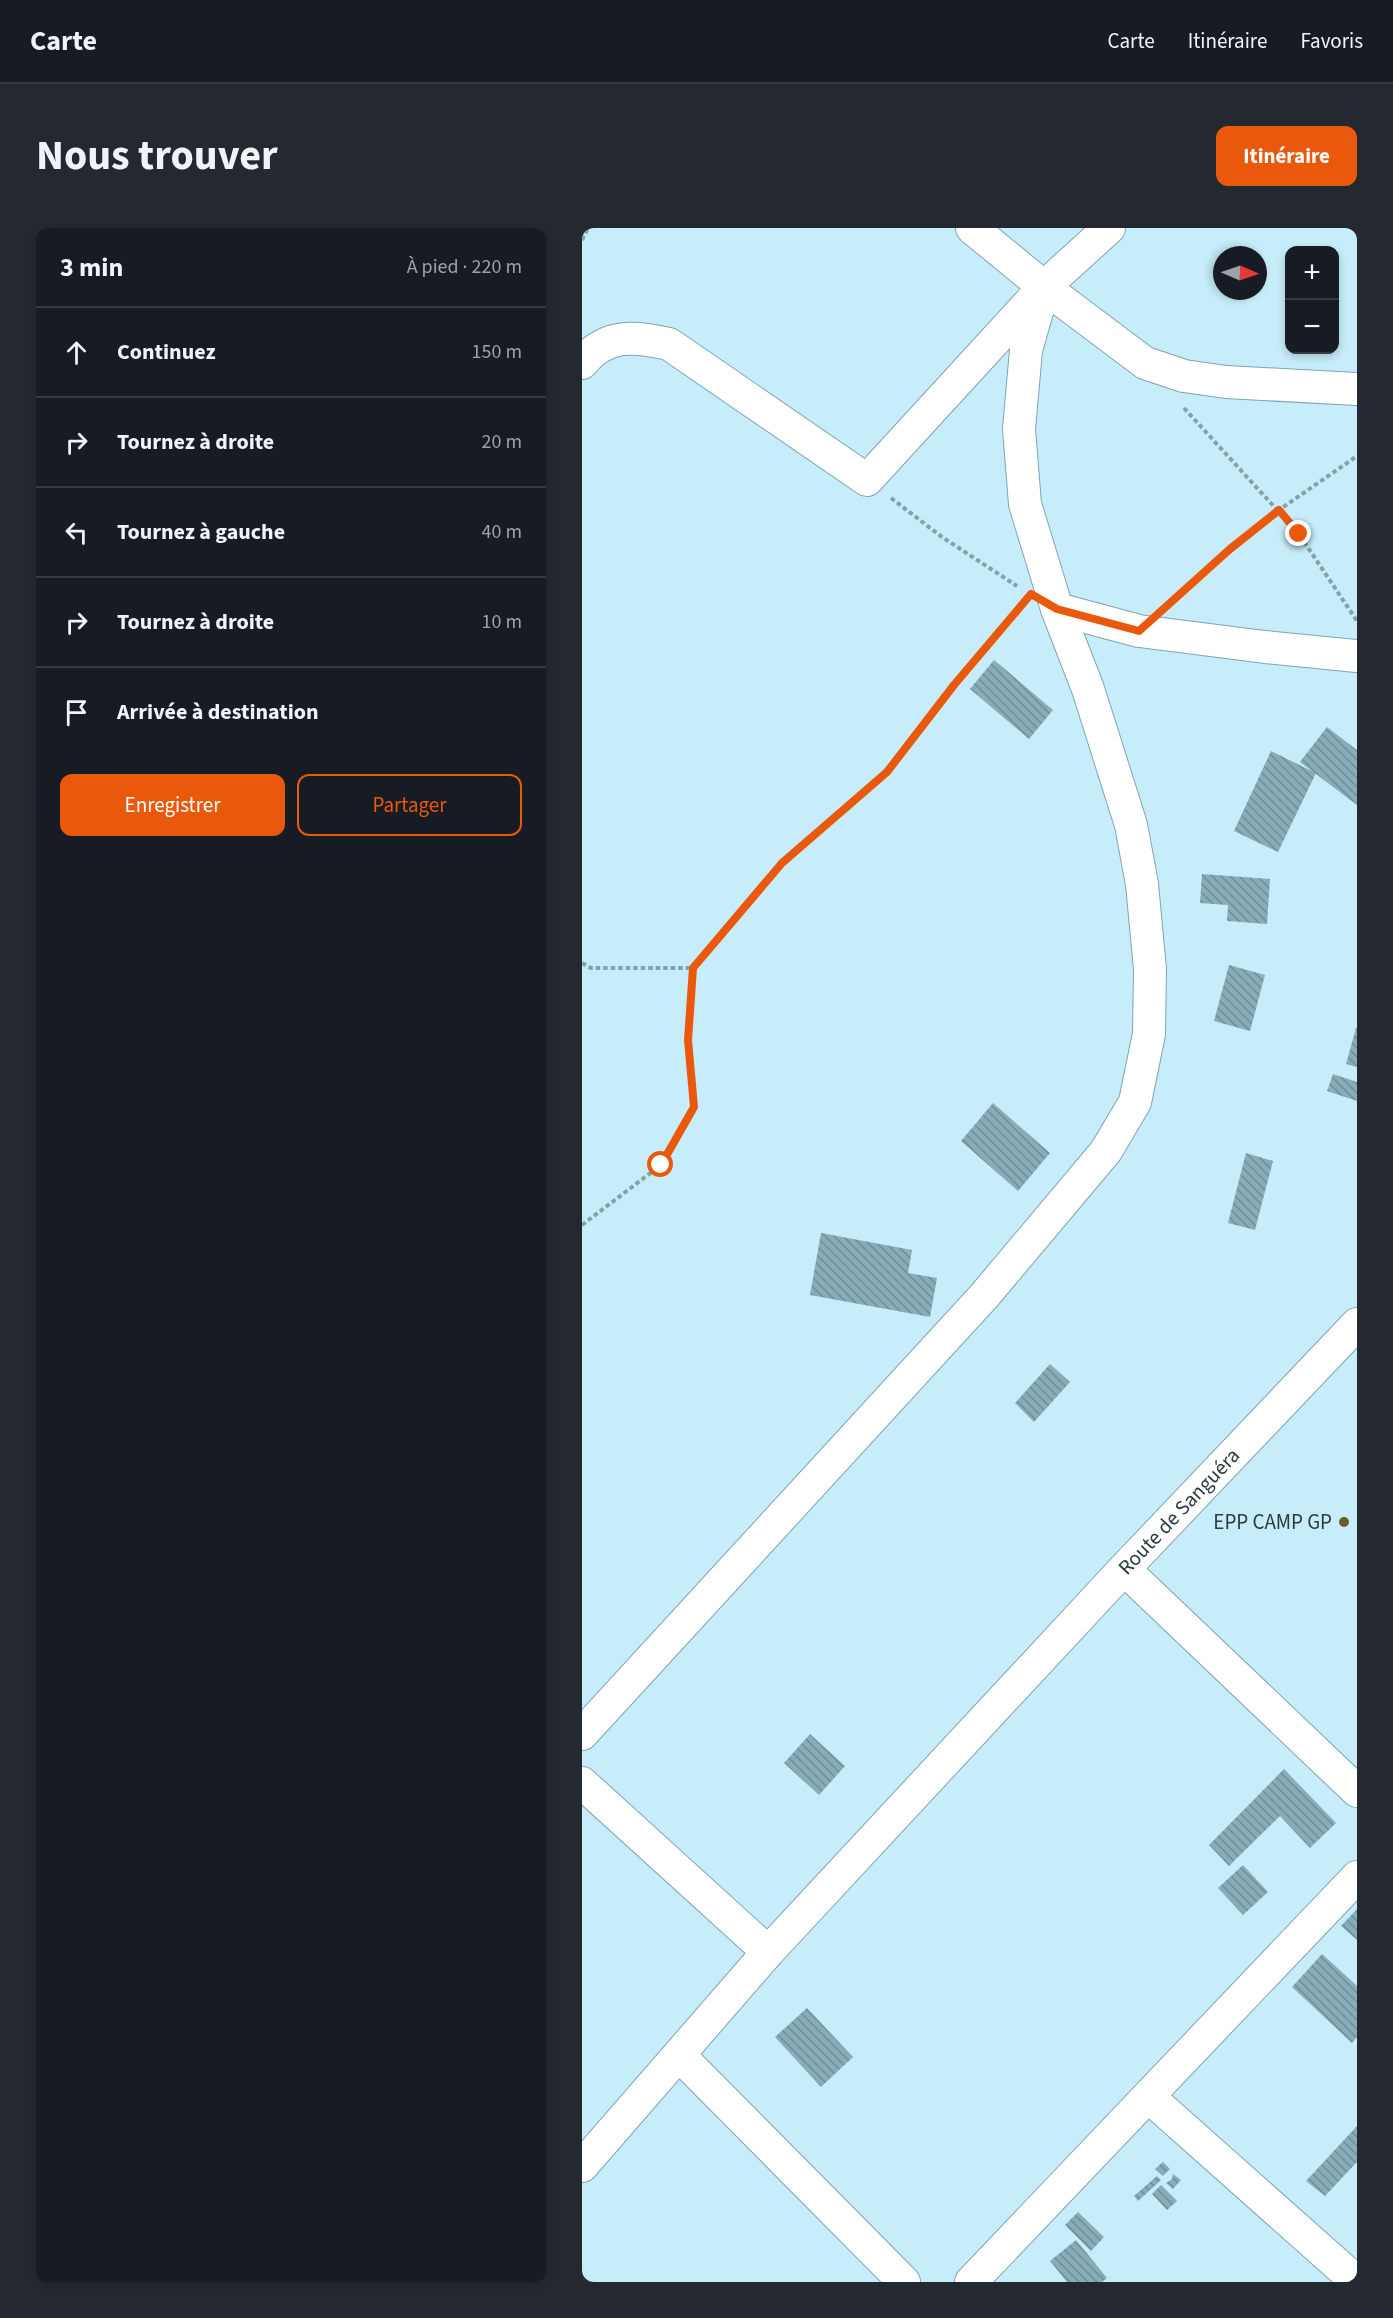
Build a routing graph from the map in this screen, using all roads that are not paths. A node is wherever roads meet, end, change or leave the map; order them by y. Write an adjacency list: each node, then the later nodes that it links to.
1 (972, 228): 3 (street)
2 (1109, 228): 3 (street)
3 (1044, 287): 4 (street); 5 (street); 6 (street)
4 (582, 363)
5 (1357, 389)
6 (1044, 602): 7 (street); 10 (street)
7 (1357, 656)
8 (1357, 1324): 9 (street, Route de Sanguéra)
9 (1124, 1569): 12 (street, Route de Sanguéra); 14 (street)
10 (582, 1734)
11 (582, 1783): 14 (street)
12 (1357, 1791)
13 (1357, 1877): 16 (street)
14 (768, 1952): 15 (street)
15 (679, 2055): 17 (street); 18 (street)
16 (1149, 2097): 19 (street); 20 (street)
17 (582, 2166)
18 (903, 2282)
19 (971, 2282)
20 (1357, 2282)

